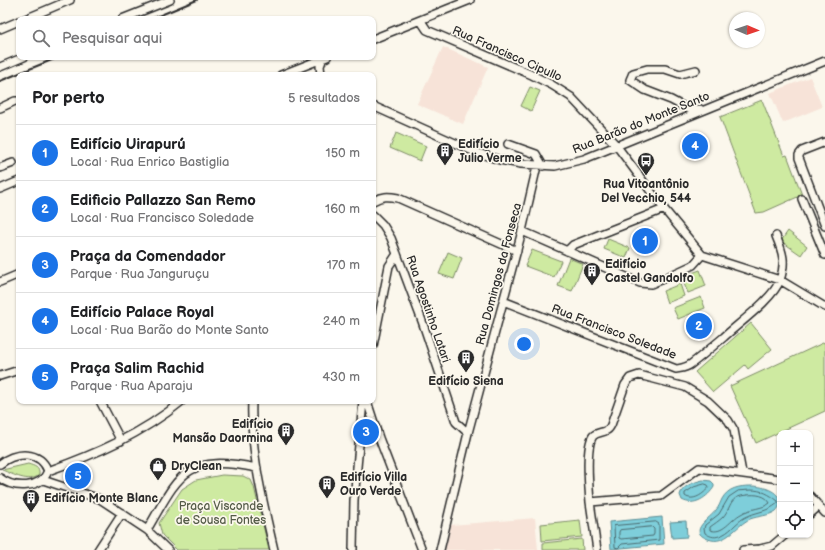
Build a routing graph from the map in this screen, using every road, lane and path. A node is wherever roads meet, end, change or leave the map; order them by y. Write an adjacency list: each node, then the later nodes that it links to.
1 (70, 0): 4 (street)
2 (170, 0): 5 (street)
3 (470, 0): 6 (street)
4 (32, 16)
5 (130, 16)
6 (421, 21): 9 (street); 24 (street, Rua Francisco Cipullo)
7 (16, 22): 8 (street)
8 (0, 29)
9 (376, 38)
10 (17, 60): 14 (street)
11 (320, 60): 16 (street)
12 (324, 60): 17 (street)
13 (825, 61): 21 (street, Rua Barão do Monte Santo)
14 (0, 67)
15 (696, 70): 21 (street)
16 (289, 72)
17 (321, 72)
18 (16, 101): 20 (street)
19 (376, 107): 26 (street, Rua Barão do Monte Santo)
20 (0, 108)
21 (704, 109): 24 (street, Rua Barão do Monte Santo)
22 (825, 142): 34 (street)
23 (508, 144): 26 (street)
24 (616, 145): 26 (street, Rua Barão do Monte Santo); 32 (street, Rua Francisco Cipullo)
25 (13, 163): 27 (street)
26 (540, 166): 35 (street, Rua Domingos da Fonseca)
27 (0, 168)
28 (16, 182): 29 (street)
29 (0, 189)
30 (802, 198): 41 (street)
31 (376, 199): 37 (street)
32 (664, 209): 38 (street); 40 (street, Rua Francisco Cipullo)
33 (376, 218): 39 (street, Rua Agostinho Latari)
34 (825, 226)
35 (522, 231): 37 (street, Rua Domingos da Fonseca); 38 (street)
36 (776, 236): 43 (street)
37 (517, 251): 45 (street, Rua Domingos da Fonseca)
38 (568, 251): 40 (street)
39 (397, 254): 47 (street); 55 (street, Rua Agostinho Latari)
40 (702, 254): 43 (street)
41 (825, 255)
42 (16, 275): 44 (street)
43 (780, 280): 45 (street, Rua Francisco Soledade); 46 (street)
44 (0, 282)
45 (504, 301): 55 (street, Rua Domingos da Fonseca)
46 (825, 307)
47 (376, 331)
48 (16, 371): 49 (street)
49 (0, 376)
50 (102, 404): 56 (street)
51 (178, 404): 56 (street)
52 (252, 404): 58 (street)
53 (362, 404): 75 (street)
54 (367, 404): 76 (street)
55 (468, 433): 77 (street, Rua Domingos da Fonseca)
56 (121, 441): 59 (street)
57 (0, 464): 59 (street)
58 (257, 468): 70 (street); 74 (street)
59 (48, 470): 63 (street)
60 (742, 473): 62 (street); 65 (street); 65 (street)
61 (0, 478): 63 (street)
62 (777, 479)
63 (43, 480): 68 (street)
64 (813, 499): 66 (street)
65 (590, 502): 78 (street)
66 (819, 506): 67 (street); 69 (street)
67 (813, 511)
68 (122, 513): 70 (street); 72 (street)
69 (825, 513)
70 (147, 530): 73 (street)
71 (781, 538): 79 (street)
72 (98, 550)
73 (168, 550)
74 (274, 550)
75 (353, 550)
76 (422, 550)
77 (440, 550)
78 (597, 550)
79 (742, 550)

